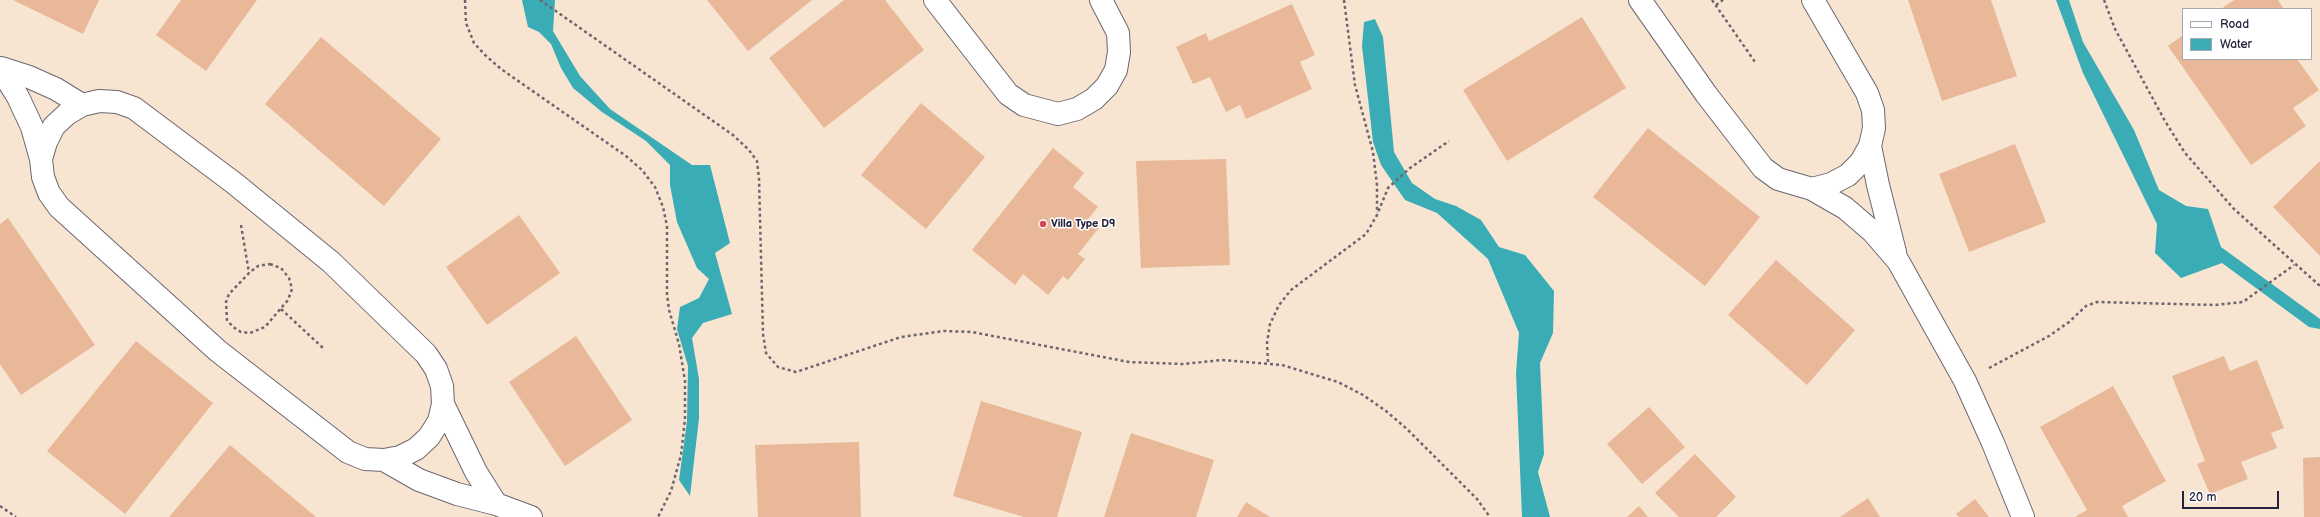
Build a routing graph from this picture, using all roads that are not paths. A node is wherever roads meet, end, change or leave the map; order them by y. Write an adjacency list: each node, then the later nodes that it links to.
1 (935, 0): 2 (street)
2 (1101, 0)
3 (1640, 0): 9 (street)
4 (1813, 0): 7 (street)
5 (0, 68): 6 (street); 8 (street)
6 (82, 105): 8 (street); 11 (street)
7 (1870, 146): 9 (street); 10 (street)
8 (41, 159): 12 (street)
9 (1812, 189): 10 (street)
10 (1898, 261): 14 (street)
11 (443, 404): 12 (street); 13 (street)
12 (384, 460): 13 (street)
13 (496, 504): 15 (street)
14 (2023, 513)
15 (531, 517)

